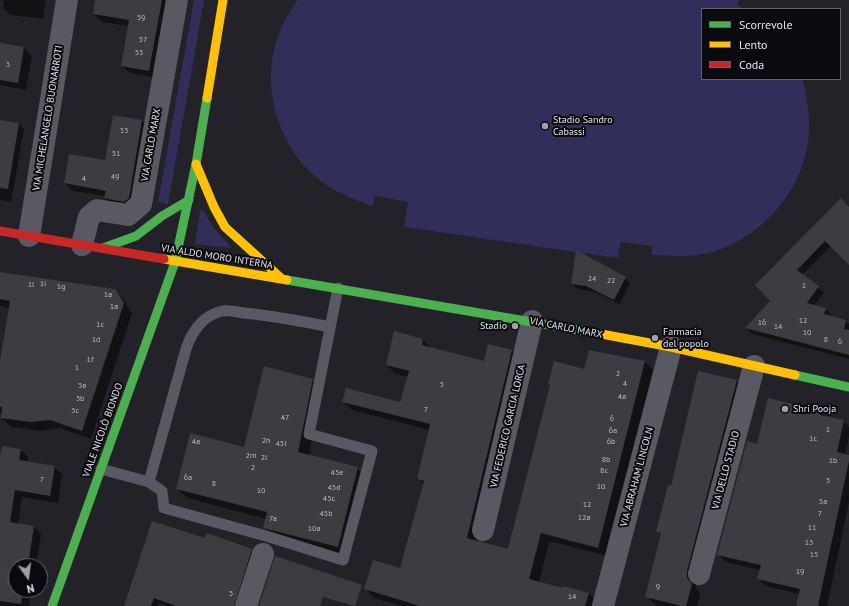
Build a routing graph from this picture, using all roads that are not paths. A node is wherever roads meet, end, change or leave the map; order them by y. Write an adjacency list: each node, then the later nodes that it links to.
1 (67, 0): 7 (street, VIA MICHELANGELO BUONARROTI)
2 (177, 0): 8 (street, VIA CARLO MARX)
3 (223, 0): 4 (street)
4 (196, 164): 5 (street); 10 (street, VIA ALDO MORO INTERNA)
5 (189, 200): 8 (street, VIA ALDO MORO INTERNA); 9 (street)
6 (0, 231): 7 (street, VIA ALDO MORO INTERNA)
7 (29, 236): 8 (street, VIA ALDO MORO INTERNA)
8 (92, 247): 9 (street, VIA ALDO MORO INTERNA)
9 (176, 262): 10 (street, VIA ALDO MORO INTERNA); 17 (street, VIALE NICOLÒ BIONDO)
10 (281, 278): 11 (street, VIA CARLO MARX)
11 (338, 288): 12 (street, VIA CARLO MARX); 13 (lane)
12 (532, 321): 14 (street, VIA CARLO MARX); 19 (street, VIA FEDERICO GARCIA LORCA)
13 (330, 327): 18 (lane); 18 (lane)
14 (671, 347): 15 (street, VIA CARLO MARX); 24 (street, VIA ABRAHAM LINCOLN)
15 (754, 366): 16 (street, VIA CARLO MARX); 21 (street, VIA DELLO STADIO)
16 (849, 387)
17 (101, 469): 18 (lane); 22 (street, VIALE NICOLÒ BIONDO)
18 (149, 482)
19 (483, 530)
20 (264, 554): 23 (street)
21 (699, 574)
22 (52, 606)
23 (246, 606)
24 (603, 606)

